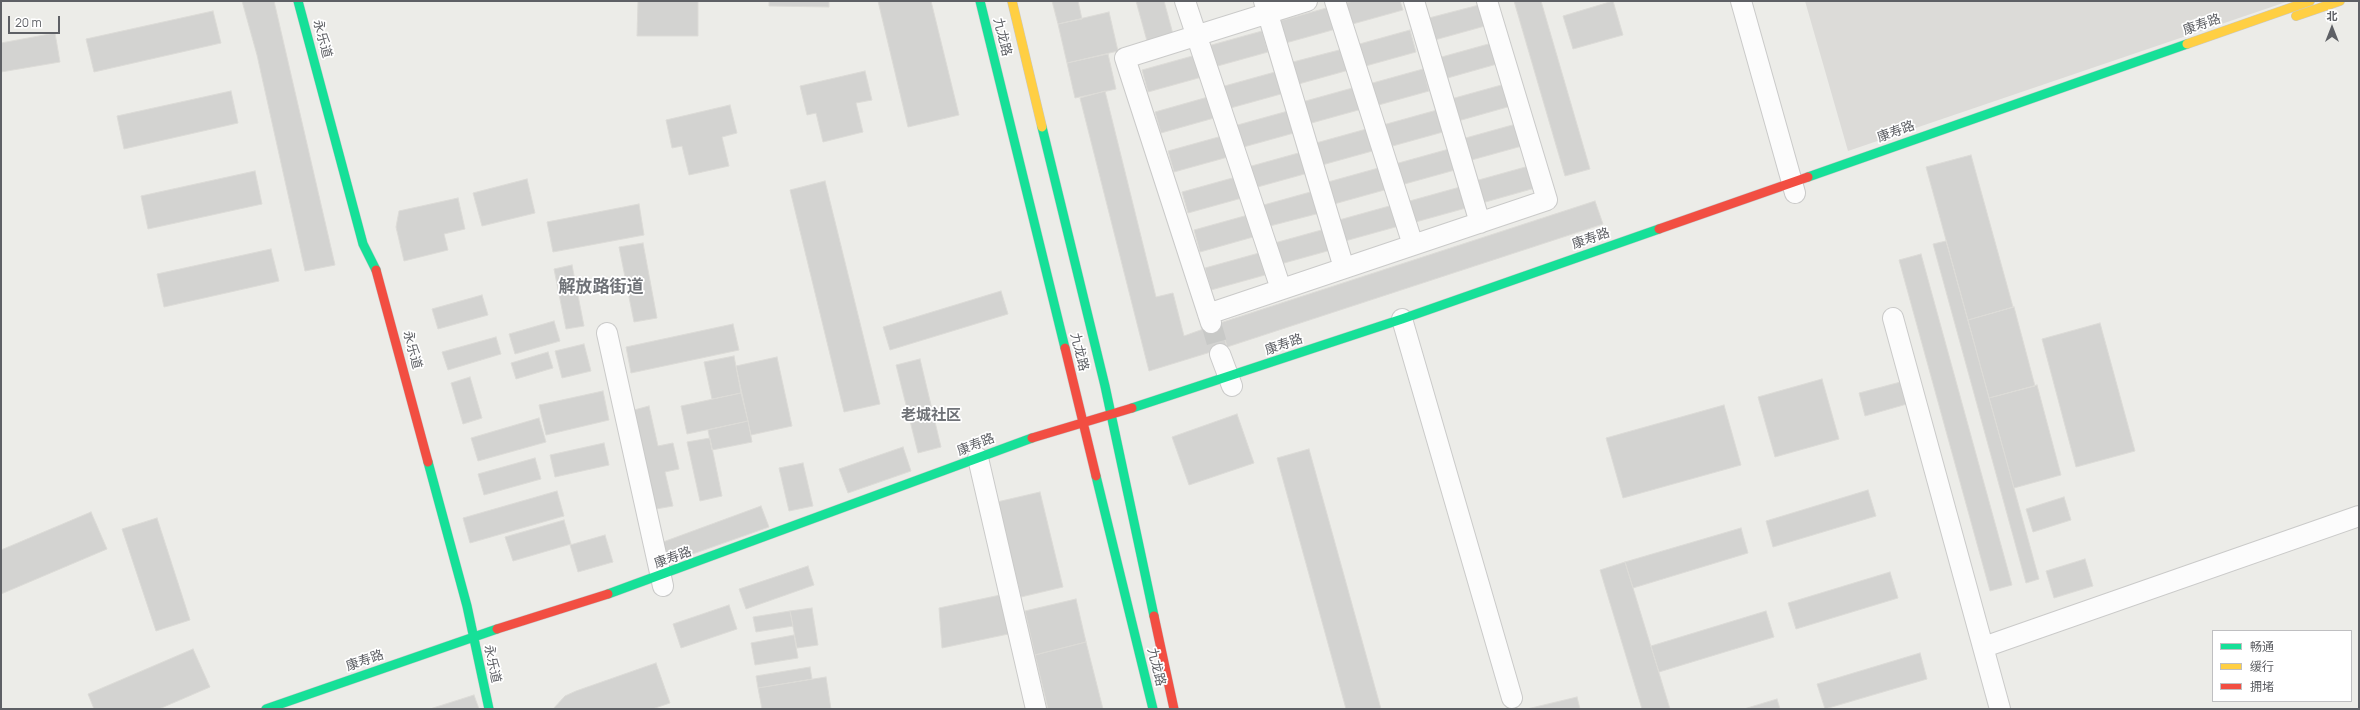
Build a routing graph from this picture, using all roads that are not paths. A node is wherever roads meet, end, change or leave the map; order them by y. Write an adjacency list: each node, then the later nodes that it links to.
1 (298, 1): 37 (street, 永乐道)
2 (980, 1): 28 (street, 九龙路)
3 (1012, 1): 27 (street, 九龙路)
4 (1185, 1): 13 (street)
5 (1307, 1): 12 (street)
6 (1334, 1): 17 (street)
7 (1414, 1): 16 (street)
8 (1487, 1): 16 (street)
9 (1741, 1): 15 (street)
10 (2310, 1): 15 (street, 康寿路)
11 (2340, 1): 14 (street, 康寿路)
12 (1266, 7): 13 (street); 18 (street)
13 (1195, 36): 19 (street); 19 (street)
14 (1970, 130)
15 (1794, 190): 22 (street, 康寿路)
16 (1480, 223): 17 (street)
17 (1413, 245): 18 (street)
18 (1344, 268): 19 (street)
19 (1281, 289)
20 (1492, 298): 22 (street, 康寿路)
21 (1893, 318): 40 (street)
22 (1403, 323): 24 (street, 康寿路); 26 (street, 康寿路); 41 (street)
23 (607, 333): 34 (street)
24 (1360, 343)
25 (1220, 354): 26 (street)
26 (1231, 384): 27 (street, 康寿路)
27 (1111, 414): 28 (street, 康寿路); 47 (street, 九龙路)
28 (1083, 422): 29 (street, 九龙路); 31 (street, 康寿路)
29 (1082, 433): 30 (street); 46 (street, 九龙路)
30 (1032, 449)
31 (980, 465): 34 (street, 康寿路); 45 (street)
32 (2359, 516): 40 (street)
33 (453, 517): 35 (street)
34 (662, 583): 36 (street, 康寿路)
35 (477, 604)
36 (483, 630): 37 (street, 康寿路); 38 (street, 永乐道)
37 (474, 637): 39 (street, 永乐道); 43 (street, 康寿路)
38 (486, 644): 39 (street, 康寿路)
39 (475, 647): 42 (street, 康寿路); 44 (street, 永乐道)
40 (1984, 647): 48 (street)
41 (1512, 698)
42 (303, 706)
43 (266, 709)
44 (489, 709)
45 (1036, 709)
46 (1153, 709)
47 (1174, 709)
48 (2000, 709)

